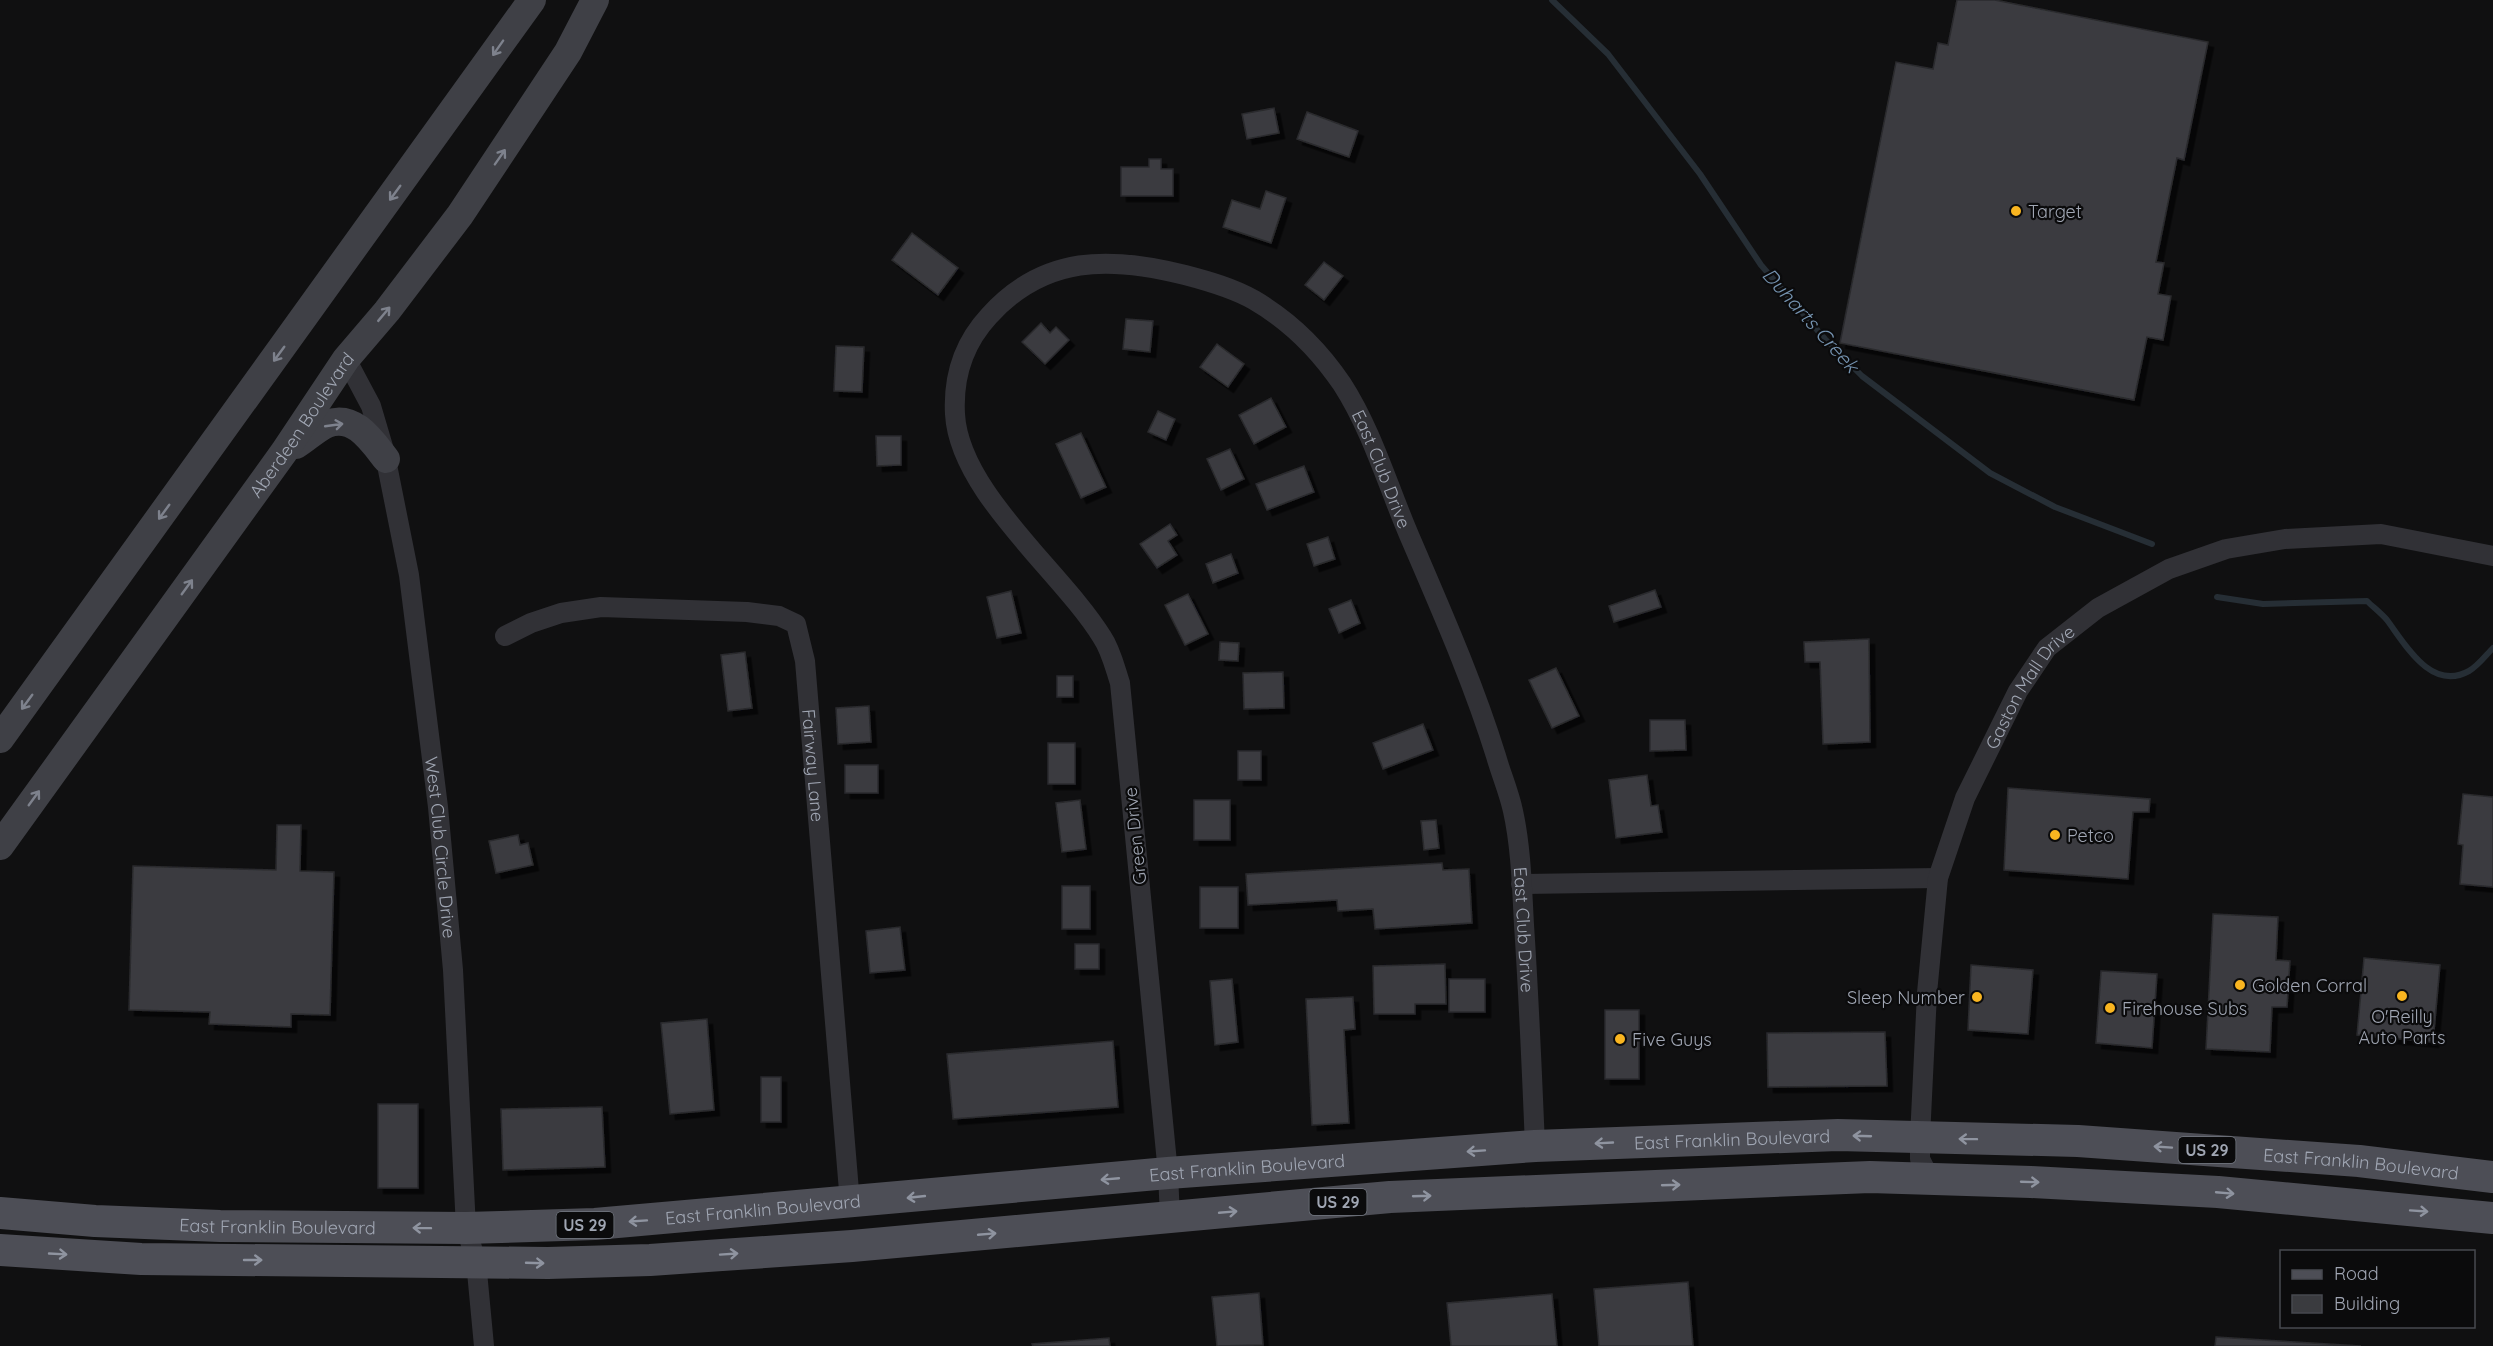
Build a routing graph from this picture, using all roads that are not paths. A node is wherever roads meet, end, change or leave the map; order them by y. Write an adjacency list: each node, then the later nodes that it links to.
1 (532, 0): 9 (main road, one-way to 9)
2 (595, 0): 3 (main road, Aberdeen Boulevard, one-way to 2)
3 (346, 358): 4 (main road, Aberdeen Boulevard); 5 (street, West Club Circle Drive)
4 (284, 453): 5 (main road, one-way to 5); 10 (main road, Aberdeen Boulevard, one-way to 4)
5 (386, 459): 22 (street, West Club Circle Drive)
6 (989, 496): 12 (street, East Club Drive); 15 (street, Green Drive)
7 (2493, 556): 11 (street, Gaston Mall Drive)
8 (505, 636): 18 (street, Fairway Lane)
9 (0, 739)
10 (0, 846)
11 (1938, 878): 12 (street); 13 (street, Gaston Mall Drive)
12 (1521, 884): 14 (street, East Club Drive)
13 (1920, 1138): 14 (main road, East Franklin Boulevard / US 29, one-way to 14); 16 (main road, East Franklin Boulevard / US 29, one-way to 13); 17 (street, Gaston Mall Drive)
14 (1535, 1146): 15 (main road, East Franklin Boulevard / US 29, one-way to 15)
15 (1168, 1173): 18 (main road, East Franklin Boulevard / US 29, one-way to 18); 20 (street, Green Drive)
16 (2493, 1177)
17 (1930, 1179): 20 (main road, East Franklin Boulevard / US 29, one-way to 17); 21 (main road, East Franklin Boulevard / US 29, one-way to 21)
18 (850, 1203): 22 (main road, East Franklin Boulevard / US 29, one-way to 22)
19 (0, 1213): 22 (main road, East Franklin Boulevard / US 29, one-way to 19)
20 (1170, 1218): 24 (main road, East Franklin Boulevard / US 29, one-way to 20)
21 (2493, 1218)
22 (466, 1228): 24 (street, West Club Circle Drive)
23 (0, 1250): 24 (main road, East Franklin Boulevard / US 29, one-way to 24)
24 (476, 1261): 25 (street, West Club Circle Drive)
25 (484, 1346)

